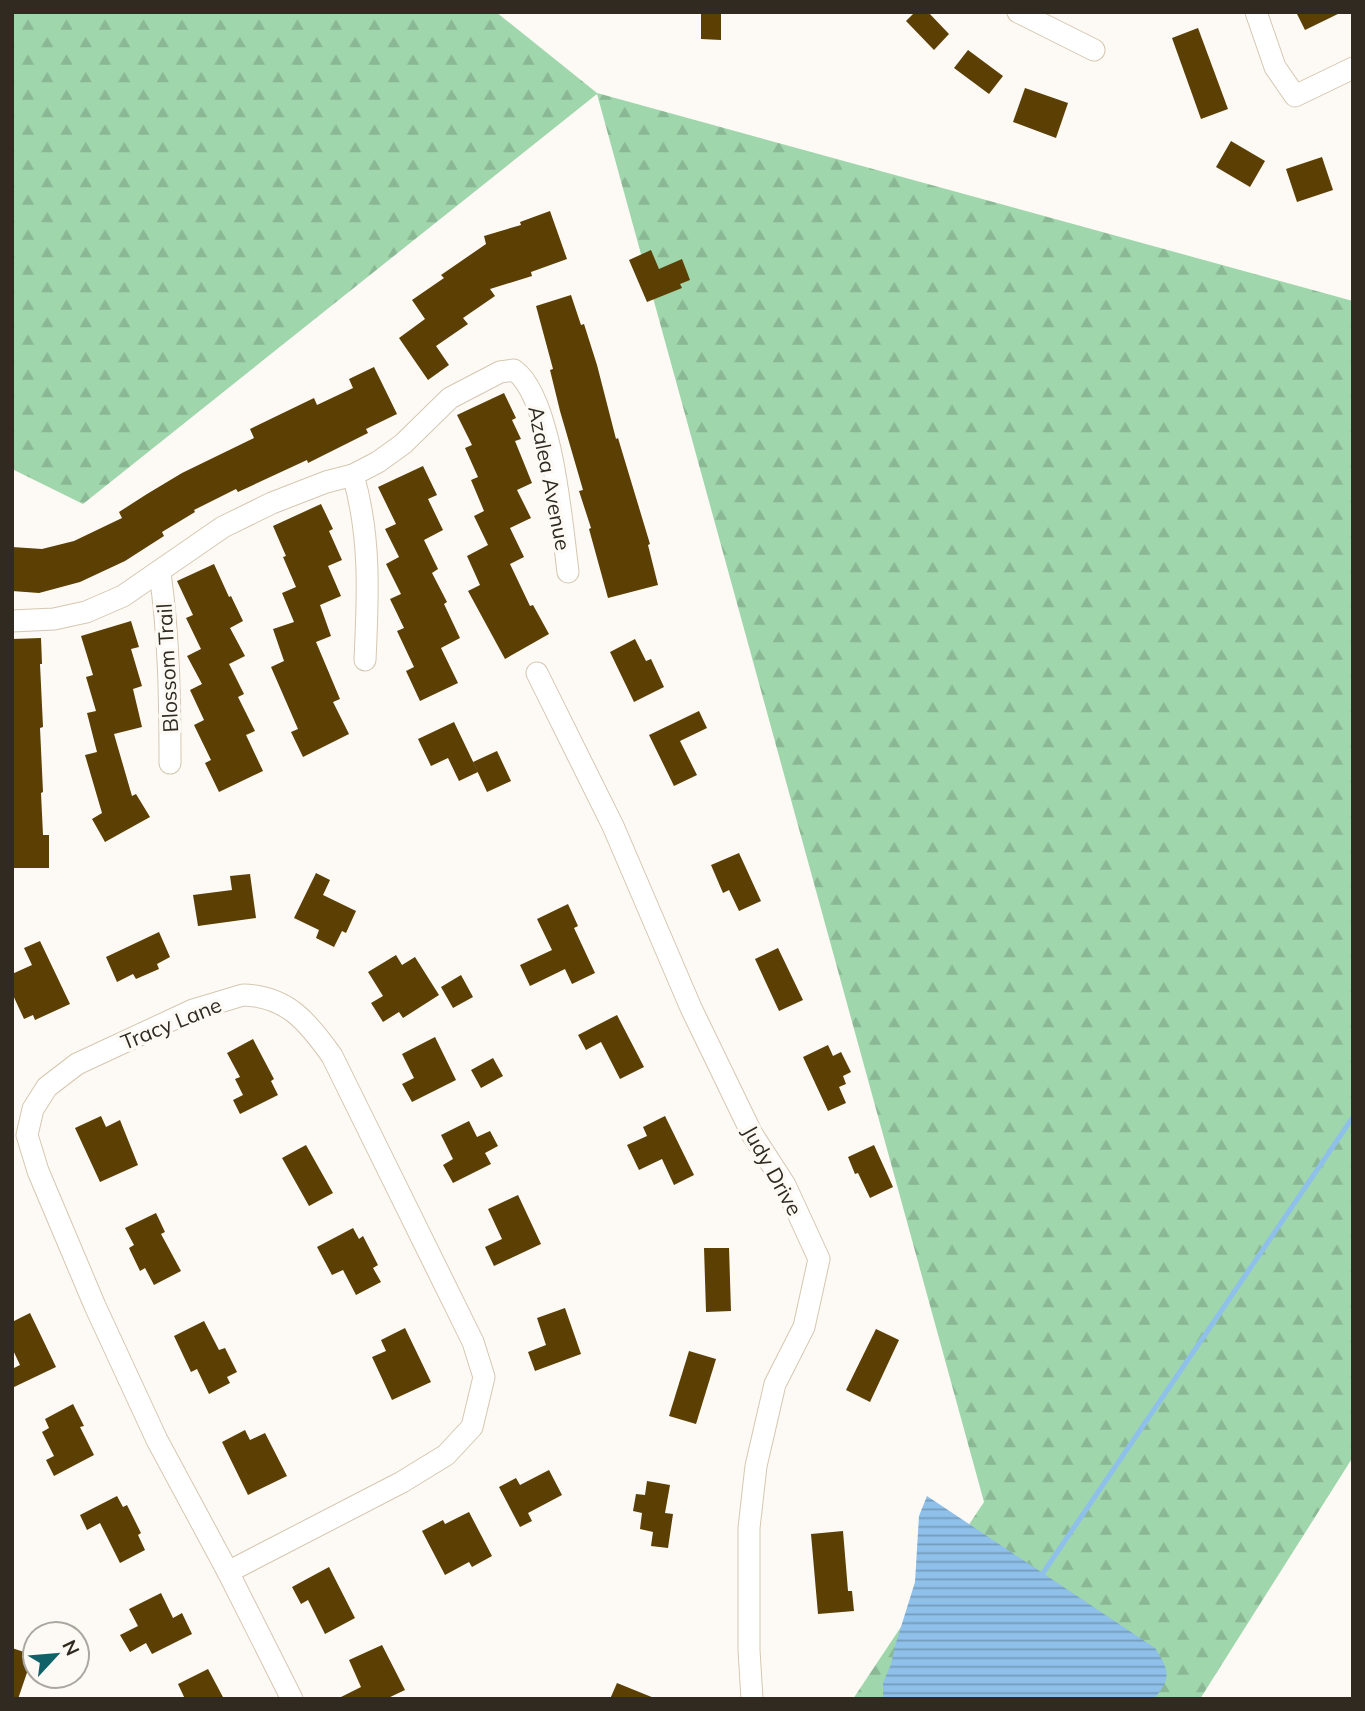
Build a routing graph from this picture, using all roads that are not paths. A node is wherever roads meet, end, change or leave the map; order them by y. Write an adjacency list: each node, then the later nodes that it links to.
1 (1018, 12): 3 (street)
2 (1256, 12): 4 (street)
3 (1094, 50)
4 (1353, 68)
5 (354, 475): 6 (street, Azalea Avenue); 7 (street); 9 (street)
6 (568, 572)
7 (160, 573): 8 (street); 11 (street, Blossom Trail)
8 (12, 621)
9 (365, 660)
10 (537, 673): 14 (street, Judy Drive)
11 (170, 763)
12 (228, 1572): 12 (street, Tracy Lane); 13 (street, Tracy Lane)
13 (292, 1699)
14 (752, 1699)

